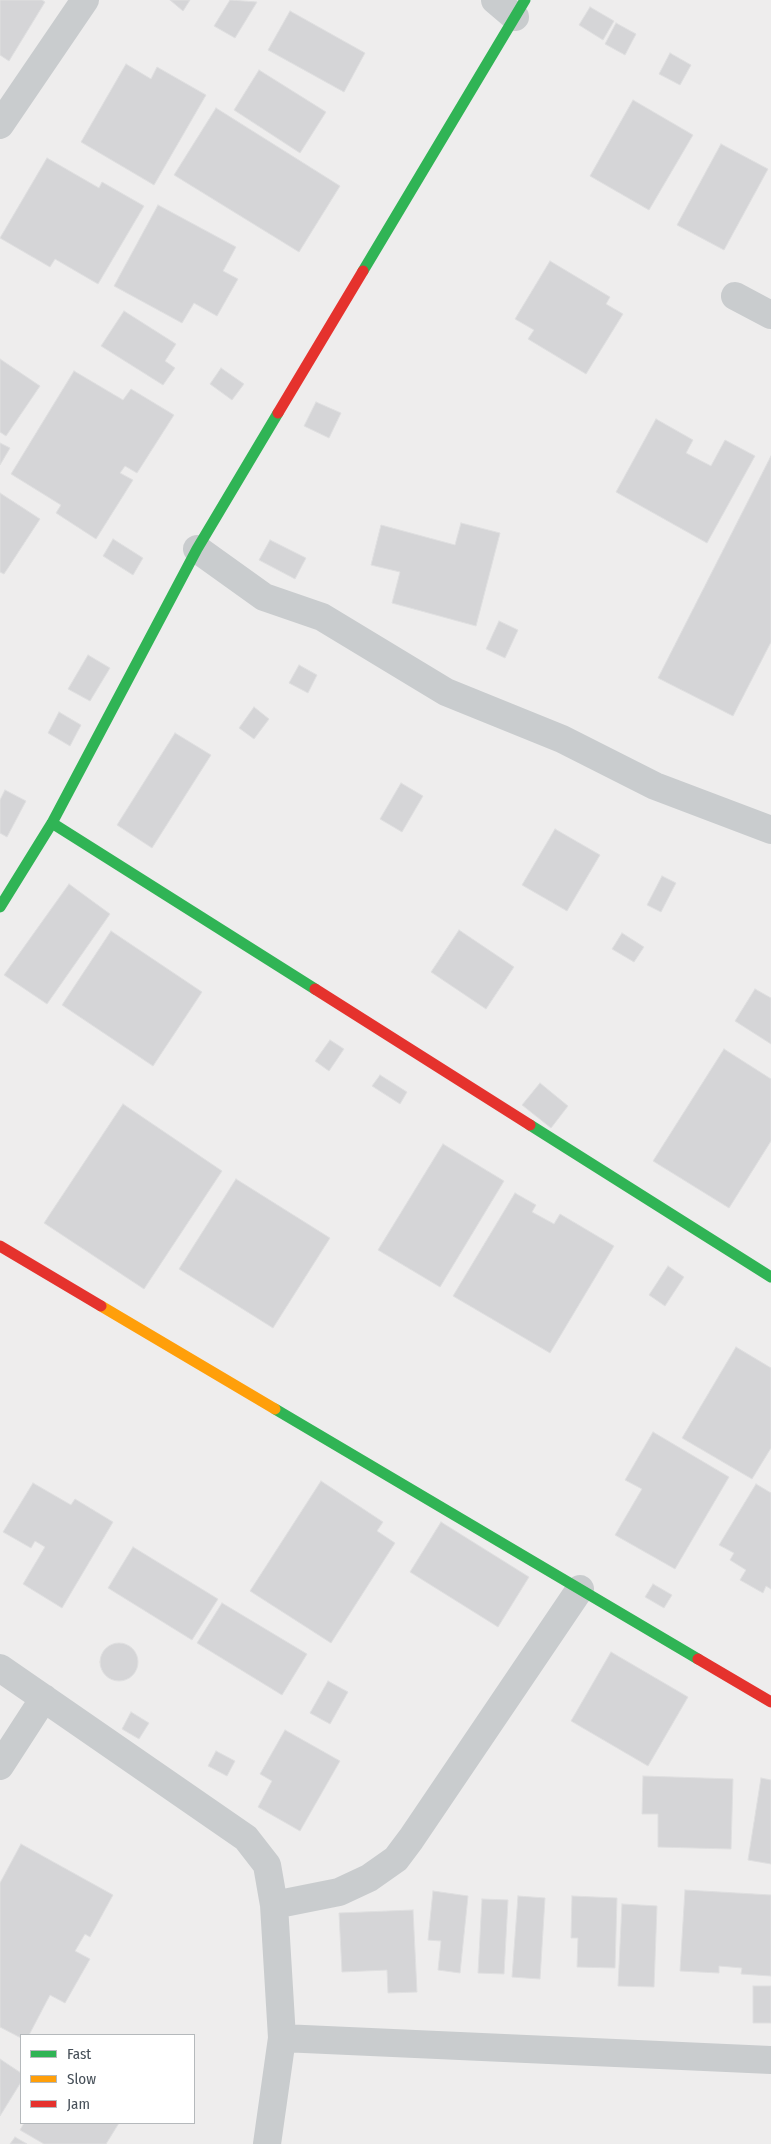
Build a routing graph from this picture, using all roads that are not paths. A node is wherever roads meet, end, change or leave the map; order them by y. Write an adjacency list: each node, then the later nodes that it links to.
1 (85, 0): 3 (street)
2 (512, 6): 6 (street)
3 (0, 126)
4 (734, 296): 5 (street)
5 (771, 315)
6 (197, 549): 7 (street); 8 (street)
7 (52, 823): 9 (street); 11 (street)
8 (771, 830)
9 (0, 907)
10 (0, 1246): 12 (street)
11 (771, 1277)
12 (580, 1589): 15 (street); 17 (street)
13 (0, 1668): 14 (street)
14 (44, 1698): 16 (street); 17 (street)
15 (771, 1702)
16 (0, 1766)
17 (274, 1905): 18 (street)
18 (282, 2038): 19 (street); 20 (street)
19 (771, 2060)
20 (267, 2144)

